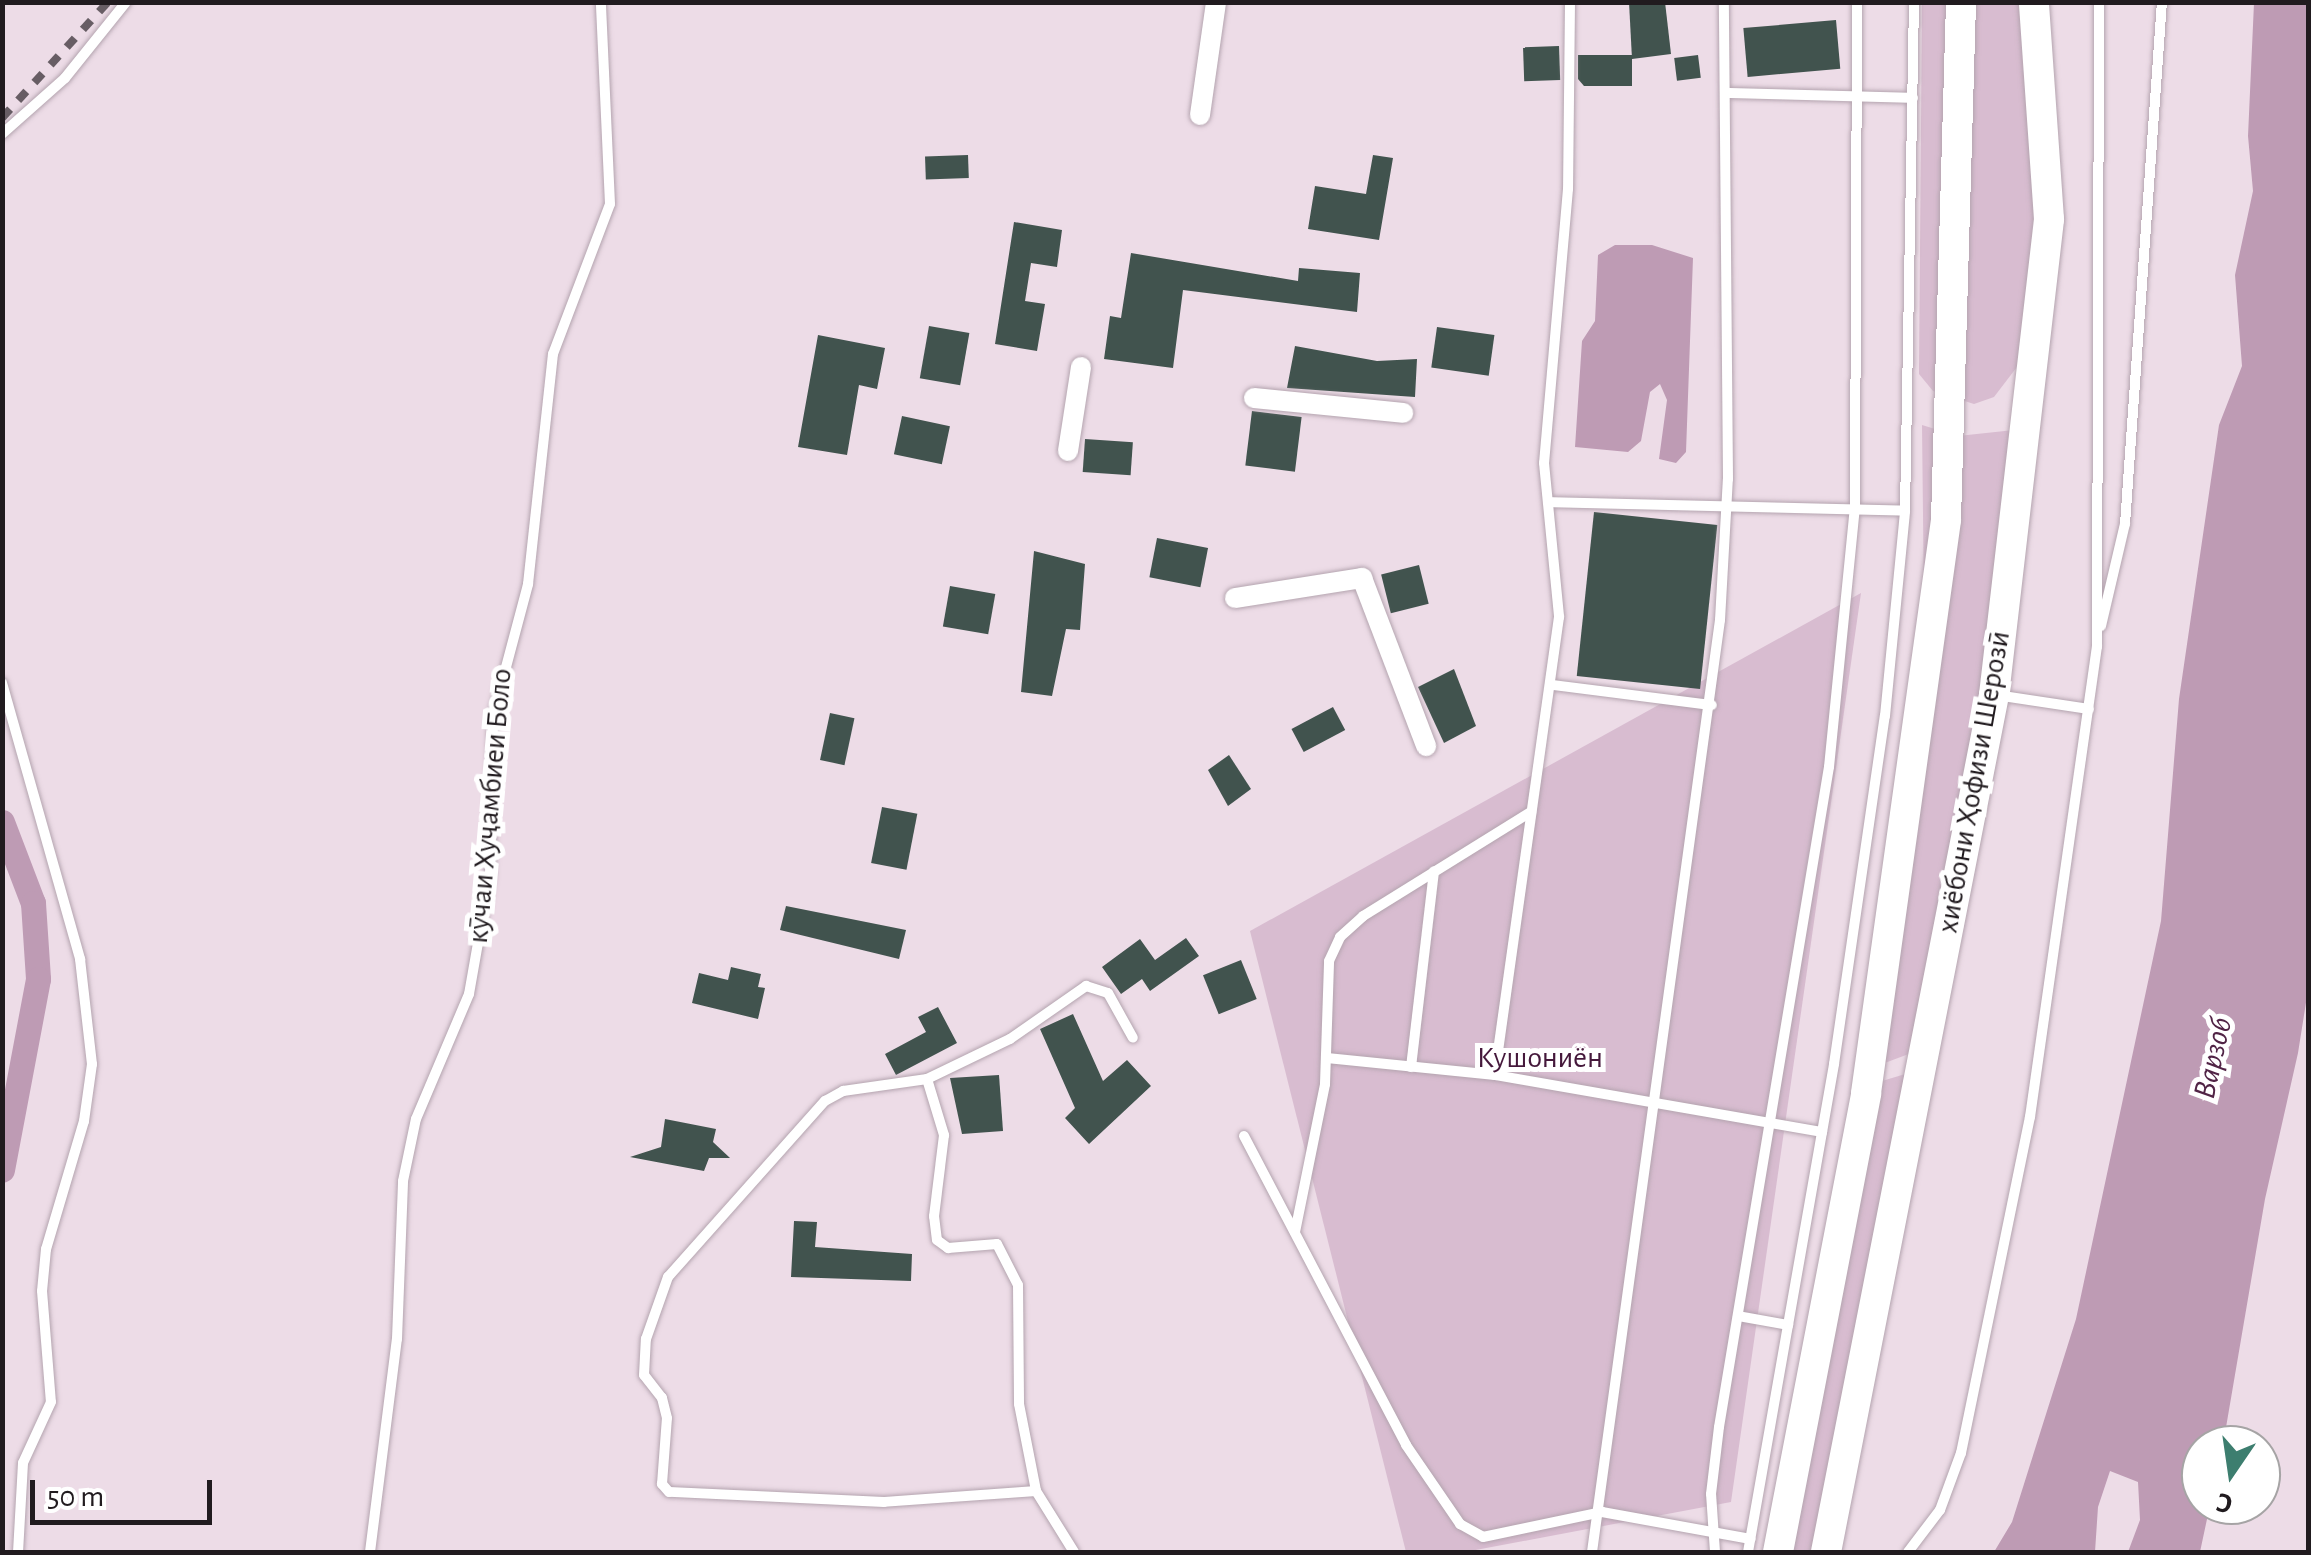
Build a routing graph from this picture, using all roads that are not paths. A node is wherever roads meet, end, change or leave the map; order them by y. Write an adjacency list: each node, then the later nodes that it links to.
1 (126, 2): 16 (lane)
2 (601, 2): 52 (lane, кӯчаи Хуҷамбиеи Боло)
3 (1216, 2): 15 (street)
4 (1570, 2): 21 (lane)
5 (1724, 2): 12 (lane)
6 (1857, 2): 13 (lane)
7 (1914, 2): 14 (lane)
8 (1961, 2): 50 (main road, хиёбони Ҳофизи Шерозӣ)
9 (2034, 2): 29 (main road, хиёбони Ҳофизи Шерозӣ)
10 (2099, 2): 26 (lane)
11 (2162, 2): 26 (lane)
12 (1726, 92): 13 (lane); 22 (lane)
13 (1860, 98): 14 (lane); 23 (lane)
14 (1913, 98): 24 (lane)
15 (1200, 116)
16 (2, 134)
17 (1081, 368): 20 (street)
18 (1254, 398): 19 (street)
19 (1403, 413)
20 (1068, 451)
21 (1548, 502): 22 (lane); 28 (lane)
22 (1726, 503): 23 (lane); 30 (lane)
23 (1855, 508): 24 (lane); 41 (lane)
24 (1905, 511): 42 (lane)
25 (1236, 598): 32 (street)
26 (2096, 647): 31 (lane)
27 (2, 683): 51 (lane)
28 (1553, 685): 30 (lane); 33 (lane)
29 (1994, 695): 31 (lane); 57 (main road, хиёбони Ҳофизи Шерозӣ)
30 (1712, 705): 40 (lane)
31 (2089, 709): 58 (lane)
32 (1426, 746)
33 (1530, 812): 34 (lane); 38 (lane)
34 (1434, 871): 36 (lane); 37 (lane)
35 (1133, 1038): 39 (lane)
36 (1326, 1058): 37 (lane); 44 (lane)
37 (1411, 1067): 38 (lane)
38 (1495, 1075): 40 (lane)
39 (927, 1078): 47 (lane); 47 (lane)
40 (1658, 1100): 41 (lane); 48 (lane)
41 (1772, 1123): 42 (lane); 45 (lane)
42 (1822, 1132): 46 (lane)
43 (1244, 1136): 44 (lane)
44 (1294, 1233): 48 (lane)
45 (1738, 1316): 46 (lane); 49 (lane)
46 (1788, 1324): 50 (lane)
47 (1036, 1491): 53 (lane)
48 (1602, 1512): 49 (lane); 54 (lane)
49 (1715, 1532): 50 (lane); 55 (lane)
50 (1764, 1546): 56 (lane)
51 (18, 1552)
52 (370, 1552)
53 (1074, 1552)
54 (1592, 1552)
55 (1715, 1552)
56 (1748, 1552)
57 (1826, 1552)
58 (1908, 1552)

